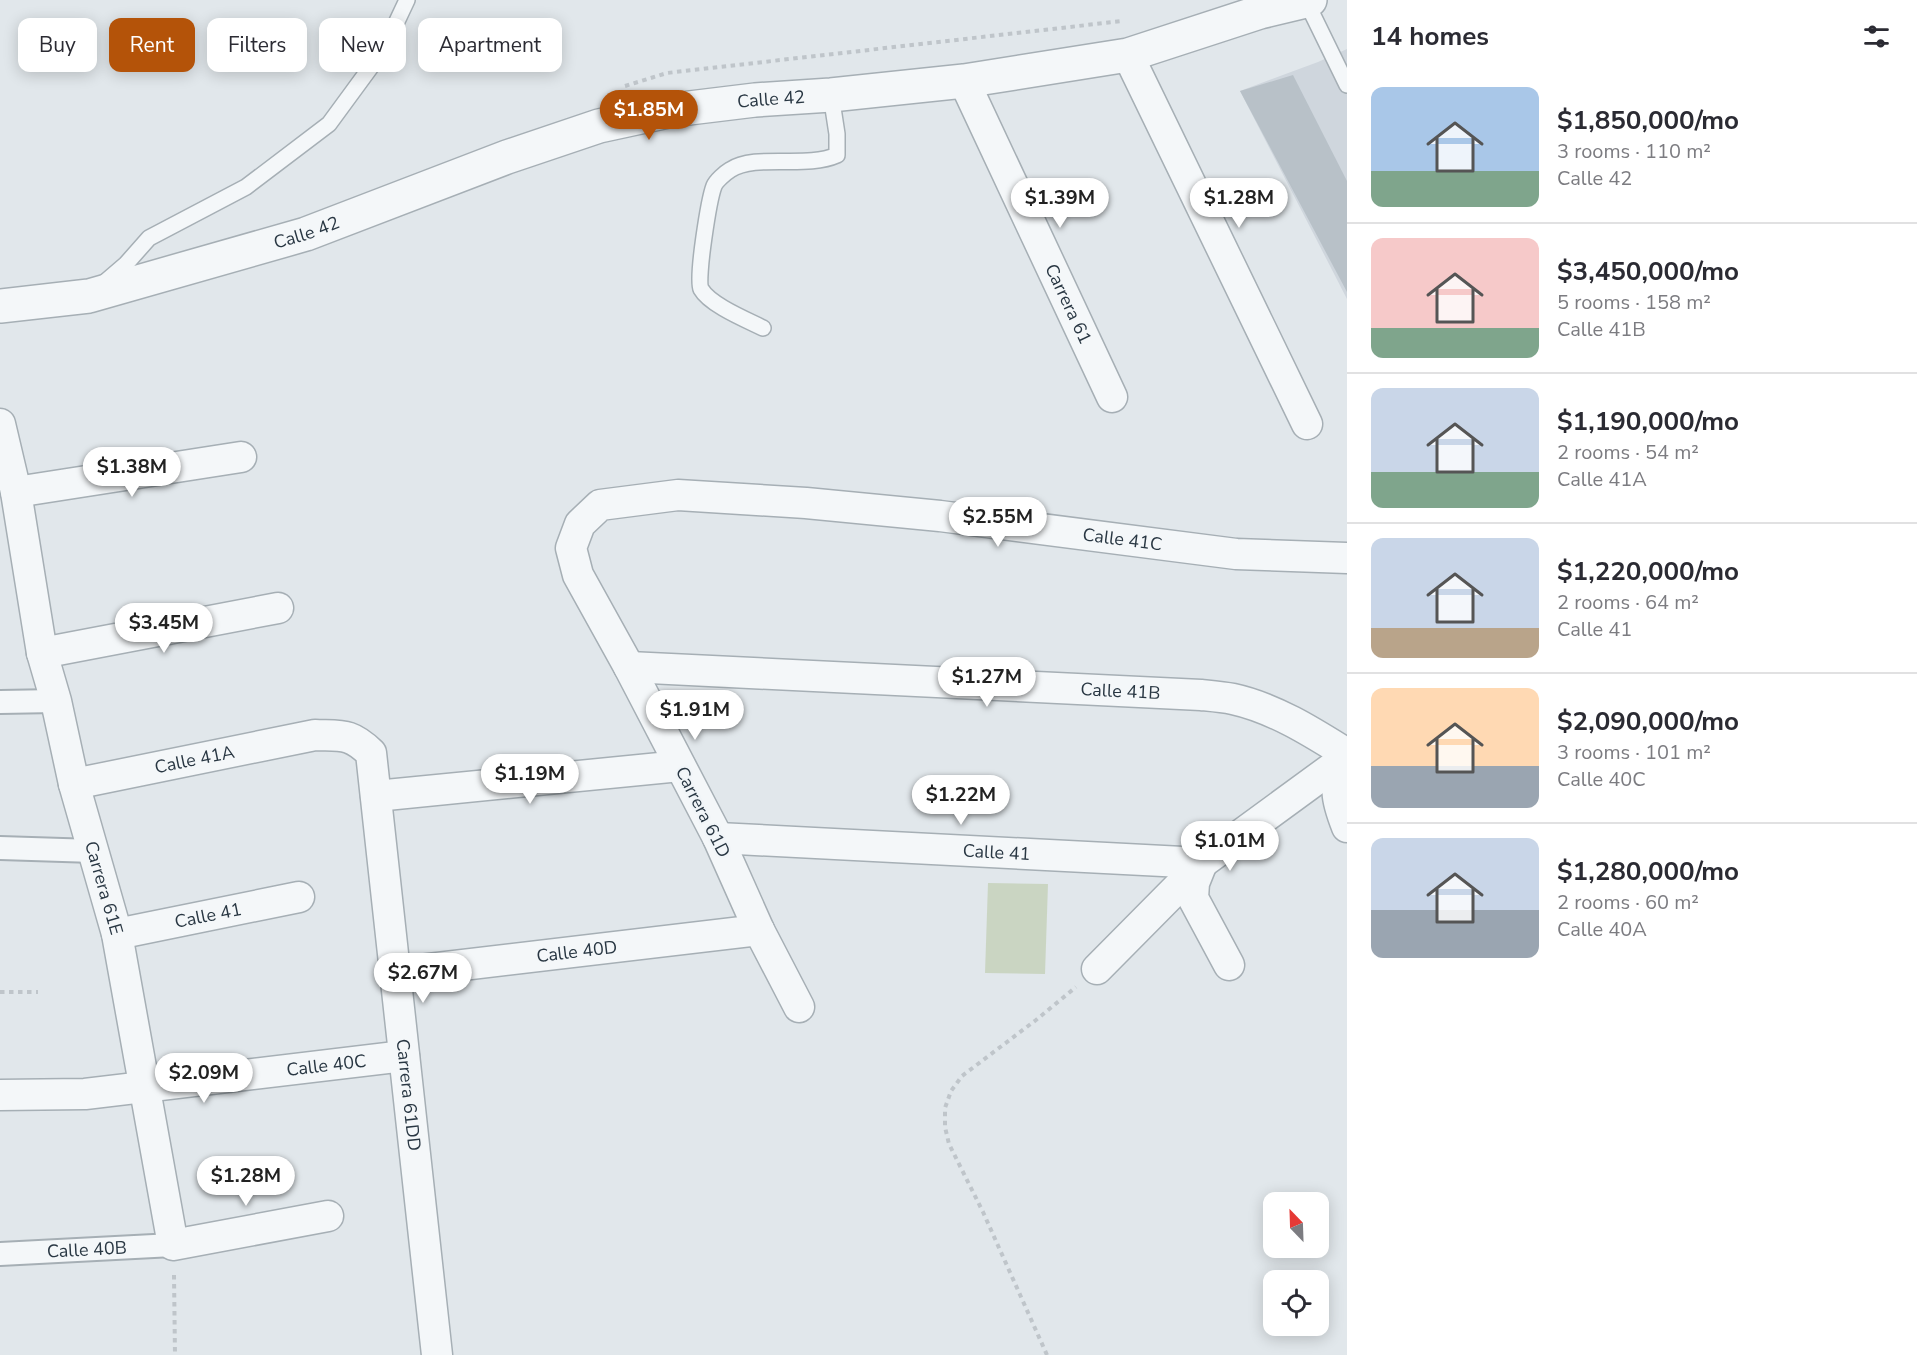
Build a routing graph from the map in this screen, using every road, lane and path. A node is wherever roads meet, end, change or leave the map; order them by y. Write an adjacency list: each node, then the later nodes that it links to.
1 (407, 0): 7 (lane)
2 (1308, 0): 3 (street, Calle 42); 5 (lane)
3 (1128, 54): 4 (street, Calle 42); 12 (street)
4 (964, 81): 6 (street, Calle 42); 10 (street, Carrera 61)
5 (1347, 85)
6 (831, 94): 7 (street, Calle 42); 9 (lane)
7 (89, 296): 8 (street, Calle 42)
8 (0, 306)
9 (763, 328)
10 (1112, 397)
11 (0, 424): 14 (street, Carrera 61E)
12 (1307, 424)
13 (240, 457): 14 (street)
14 (8, 493): 18 (street, Carrera 61E)
15 (647, 498): 16 (street, Calle 41C); 19 (street, Carrera 61D)
16 (1347, 558)
17 (278, 608): 18 (street)
18 (42, 653): 20 (street, Carrera 61E)
19 (629, 666): 23 (street, Calle 41B); 24 (street, Carrera 61D)
20 (56, 701): 21 (street); 25 (street, Carrera 61E)
21 (0, 702)
22 (315, 735): 25 (street, Calle 41A); 26 (street, Carrera 61DD)
23 (1347, 757): 27 (street); 31 (street)
24 (680, 766): 26 (street); 28 (street, Carrera 61D)
25 (74, 784): 30 (street, Carrera 61E)
26 (375, 796): 37 (street, Carrera 61DD)
27 (1347, 827)
28 (718, 838): 31 (street, Calle 41); 33 (street, Carrera 61D)
29 (0, 848): 30 (street)
30 (94, 850): 34 (street, Carrera 61E)
31 (1202, 863): 35 (street); 36 (street)
32 (299, 897): 34 (street, Calle 41)
33 (759, 930): 37 (street, Calle 40D); 40 (street, Carrera 61D)
34 (117, 934): 42 (street, Carrera 61E)
35 (1229, 965)
36 (1097, 969): 49 (path)
37 (395, 973): 41 (street, Carrera 61DD)
38 (0, 992): 39 (path)
39 (38, 992)
40 (799, 1006)
41 (404, 1056): 42 (street, Calle 40C); 48 (street, Carrera 61DD)
42 (146, 1087): 43 (street, Calle 40C); 45 (street, Carrera 61E)
43 (0, 1095)
44 (328, 1216): 45 (street)
45 (173, 1245): 46 (street, Calle 40B); 47 (path)
46 (0, 1254)
47 (175, 1355)
48 (437, 1355)
49 (1047, 1355)

